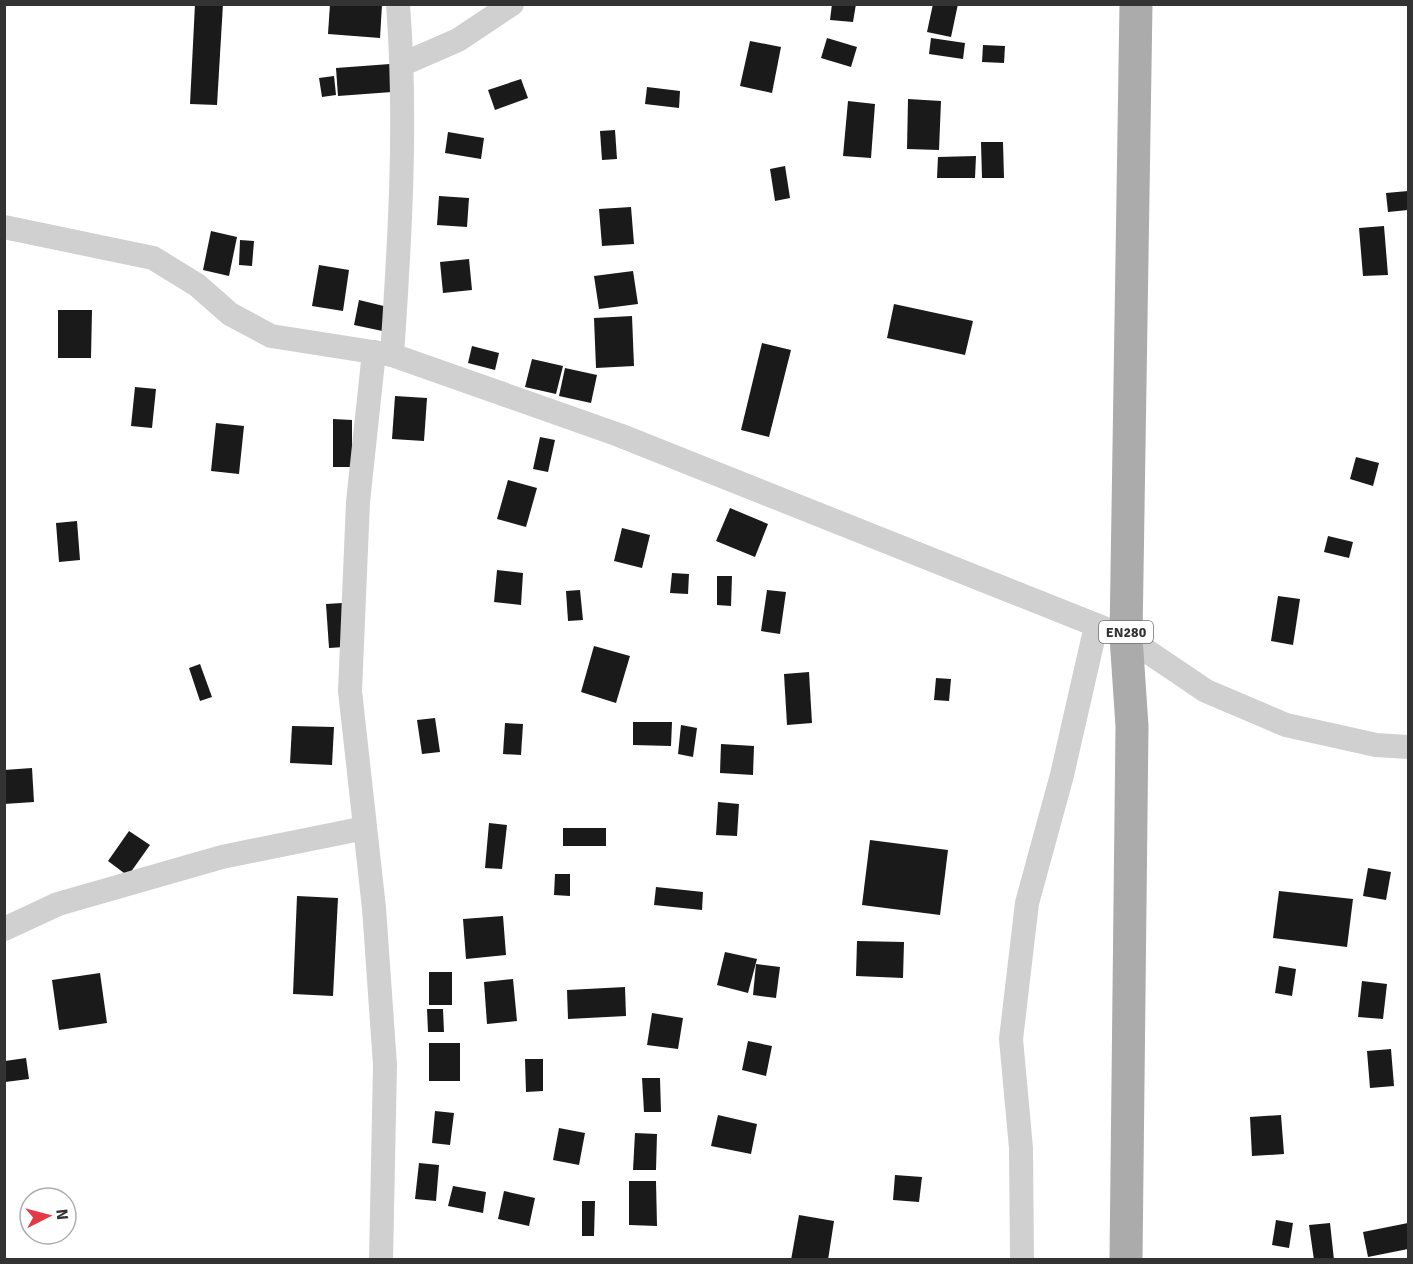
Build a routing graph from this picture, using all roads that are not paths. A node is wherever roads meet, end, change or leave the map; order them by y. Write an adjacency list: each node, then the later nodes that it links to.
1 (398, 4): 4 (street)
2 (512, 4): 4 (street)
3 (1136, 4): 8 (main road, EN280)
4 (403, 64): 6 (street)
5 (4, 227): 6 (street)
6 (383, 353): 7 (street); 10 (street)
7 (1096, 626): 8 (street); 13 (street)
8 (1126, 637): 9 (street); 14 (main road, EN280)
9 (1408, 747)
10 (365, 828): 11 (street); 12 (street)
11 (4, 929)
12 (381, 1260)
13 (1022, 1260)
14 (1126, 1260)

